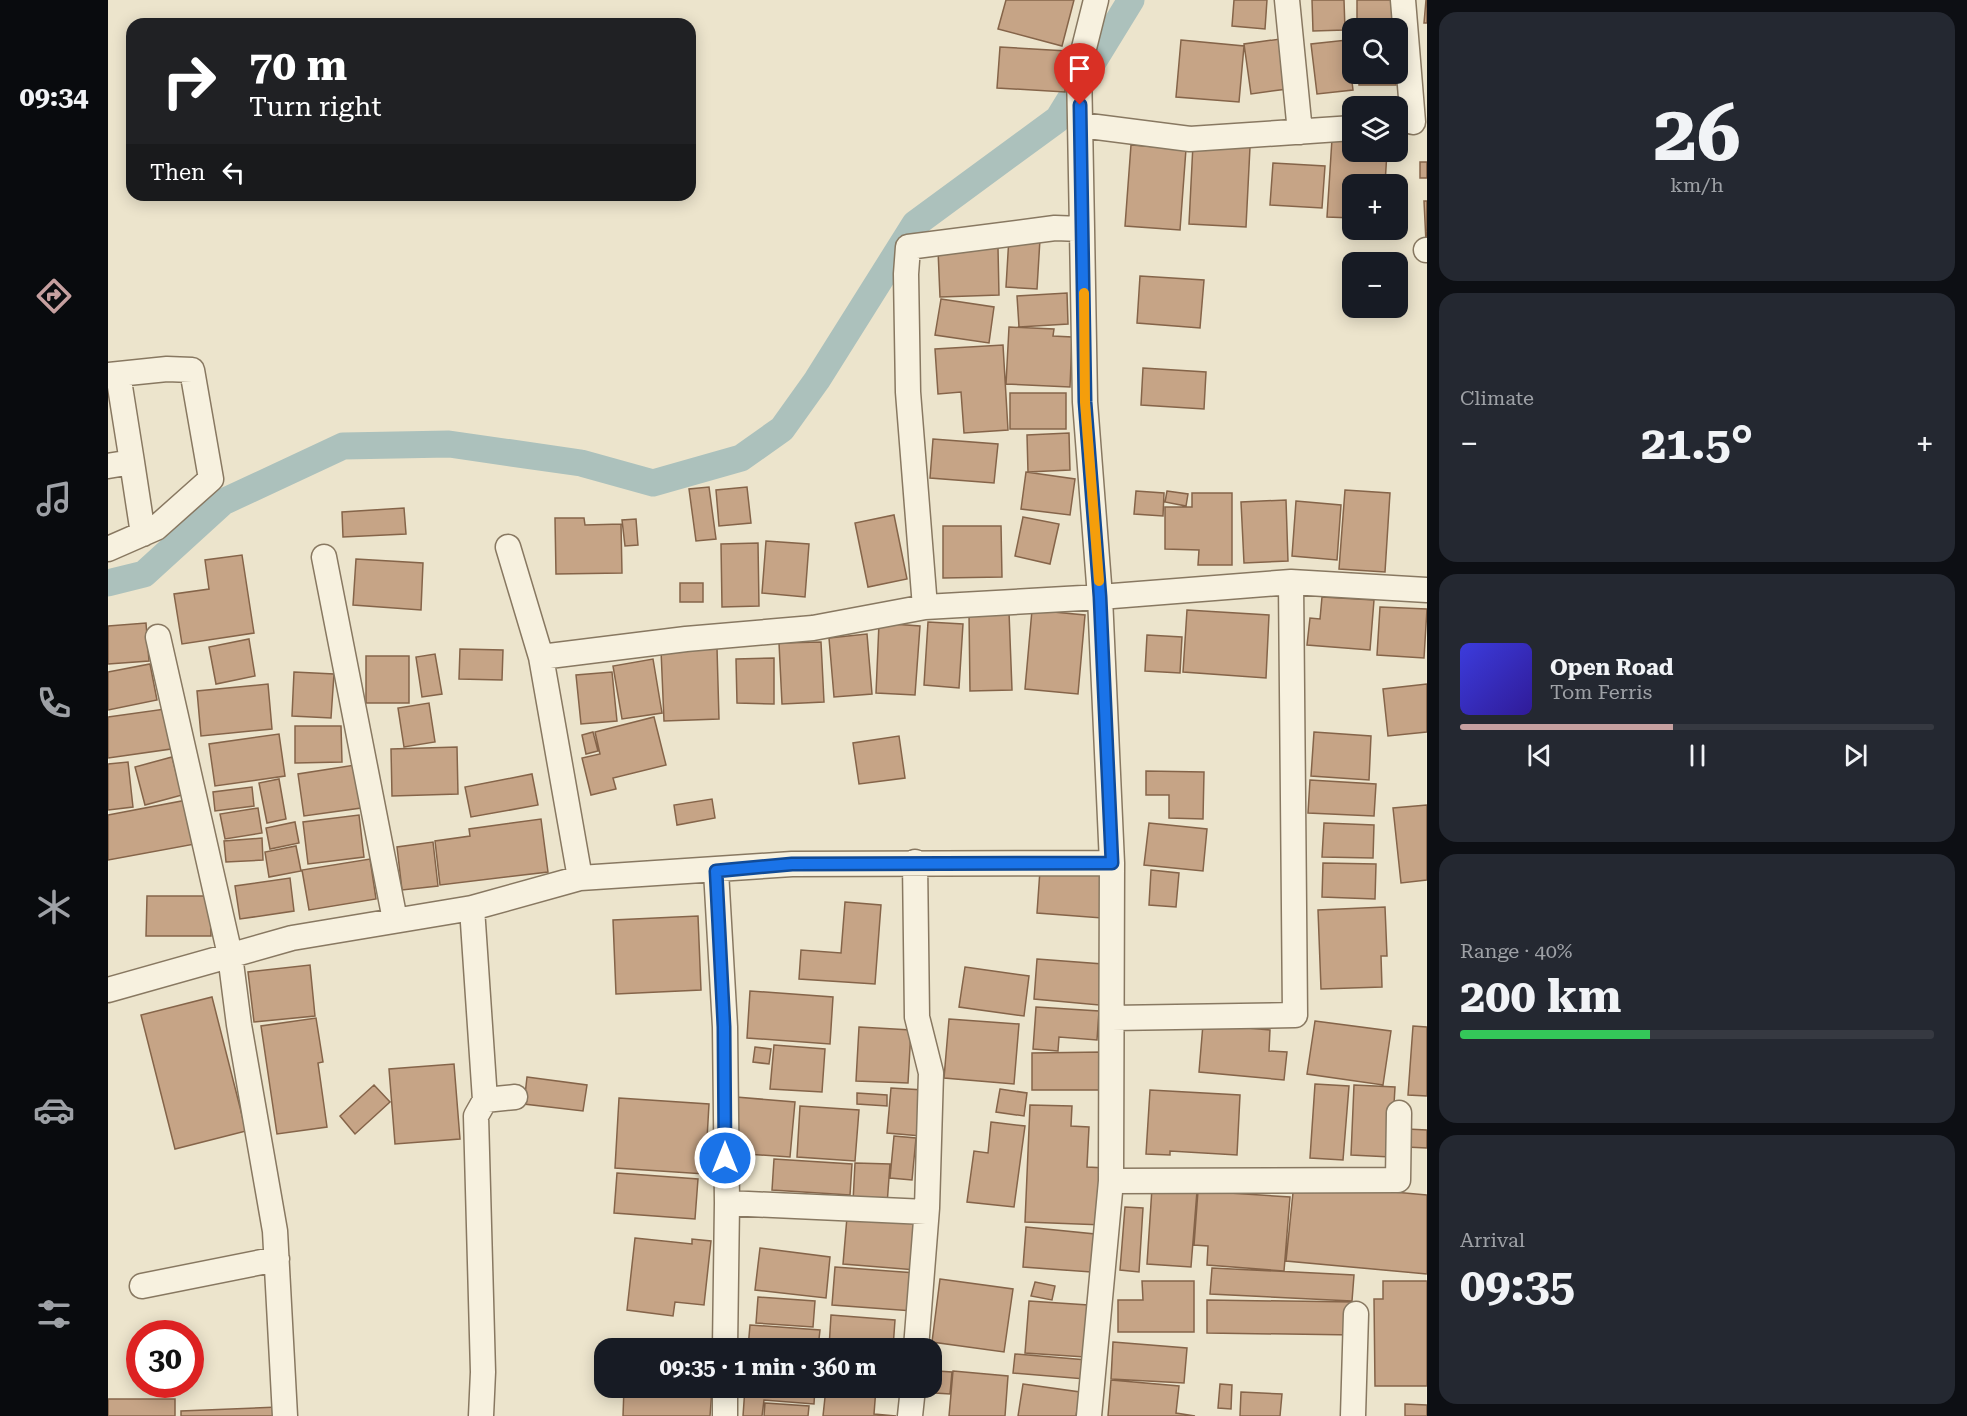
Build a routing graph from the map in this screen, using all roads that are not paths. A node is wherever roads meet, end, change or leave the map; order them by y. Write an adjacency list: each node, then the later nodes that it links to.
1 (1096, 0): 5 (street)
2 (1287, 0): 7 (street)
3 (1403, 0): 4 (street)
4 (1413, 122)
5 (1081, 124): 7 (street); 8 (street)
6 (1342, 129): 7 (street)
7 (1300, 132)
8 (1082, 230): 18 (street); 19 (street)
9 (113, 375): 10 (street); 12 (street)
10 (132, 462): 11 (street); 12 (street)
11 (108, 466)
12 (143, 534): 14 (street)
13 (508, 547): 21 (street)
14 (108, 549)
15 (324, 557): 27 (street)
16 (1292, 582): 17 (street); 18 (street); 30 (street)
17 (1427, 590)
18 (1100, 597): 19 (street); 23 (street)
19 (926, 608): 21 (street)
20 (159, 637): 28 (street)
21 (541, 657): 25 (street)
22 (915, 862): 23 (street); 24 (street); 36 (street)
23 (1112, 863): 30 (street)
24 (716, 871): 25 (street); 35 (street)
25 (580, 878): 26 (street)
26 (472, 908): 27 (street); 32 (street)
27 (395, 920): 28 (street)
28 (231, 955): 29 (street); 37 (street)
29 (108, 990)
30 (1112, 1018): 34 (street)
31 (515, 1097): 32 (street)
32 (484, 1100): 45 (street)
33 (1399, 1113): 34 (street)
34 (1111, 1181): 48 (street)
35 (727, 1203): 36 (street); 40 (street)
36 (926, 1212): 41 (street)
37 (277, 1259): 38 (street); 44 (street)
38 (142, 1286)
39 (1356, 1314): 49 (street)
40 (725, 1338)
41 (917, 1338)
42 (725, 1398): 46 (street)
43 (912, 1398): 47 (street)
44 (285, 1416)
45 (481, 1416)
46 (725, 1416)
47 (910, 1416)
48 (1089, 1416)
49 (1353, 1416)

